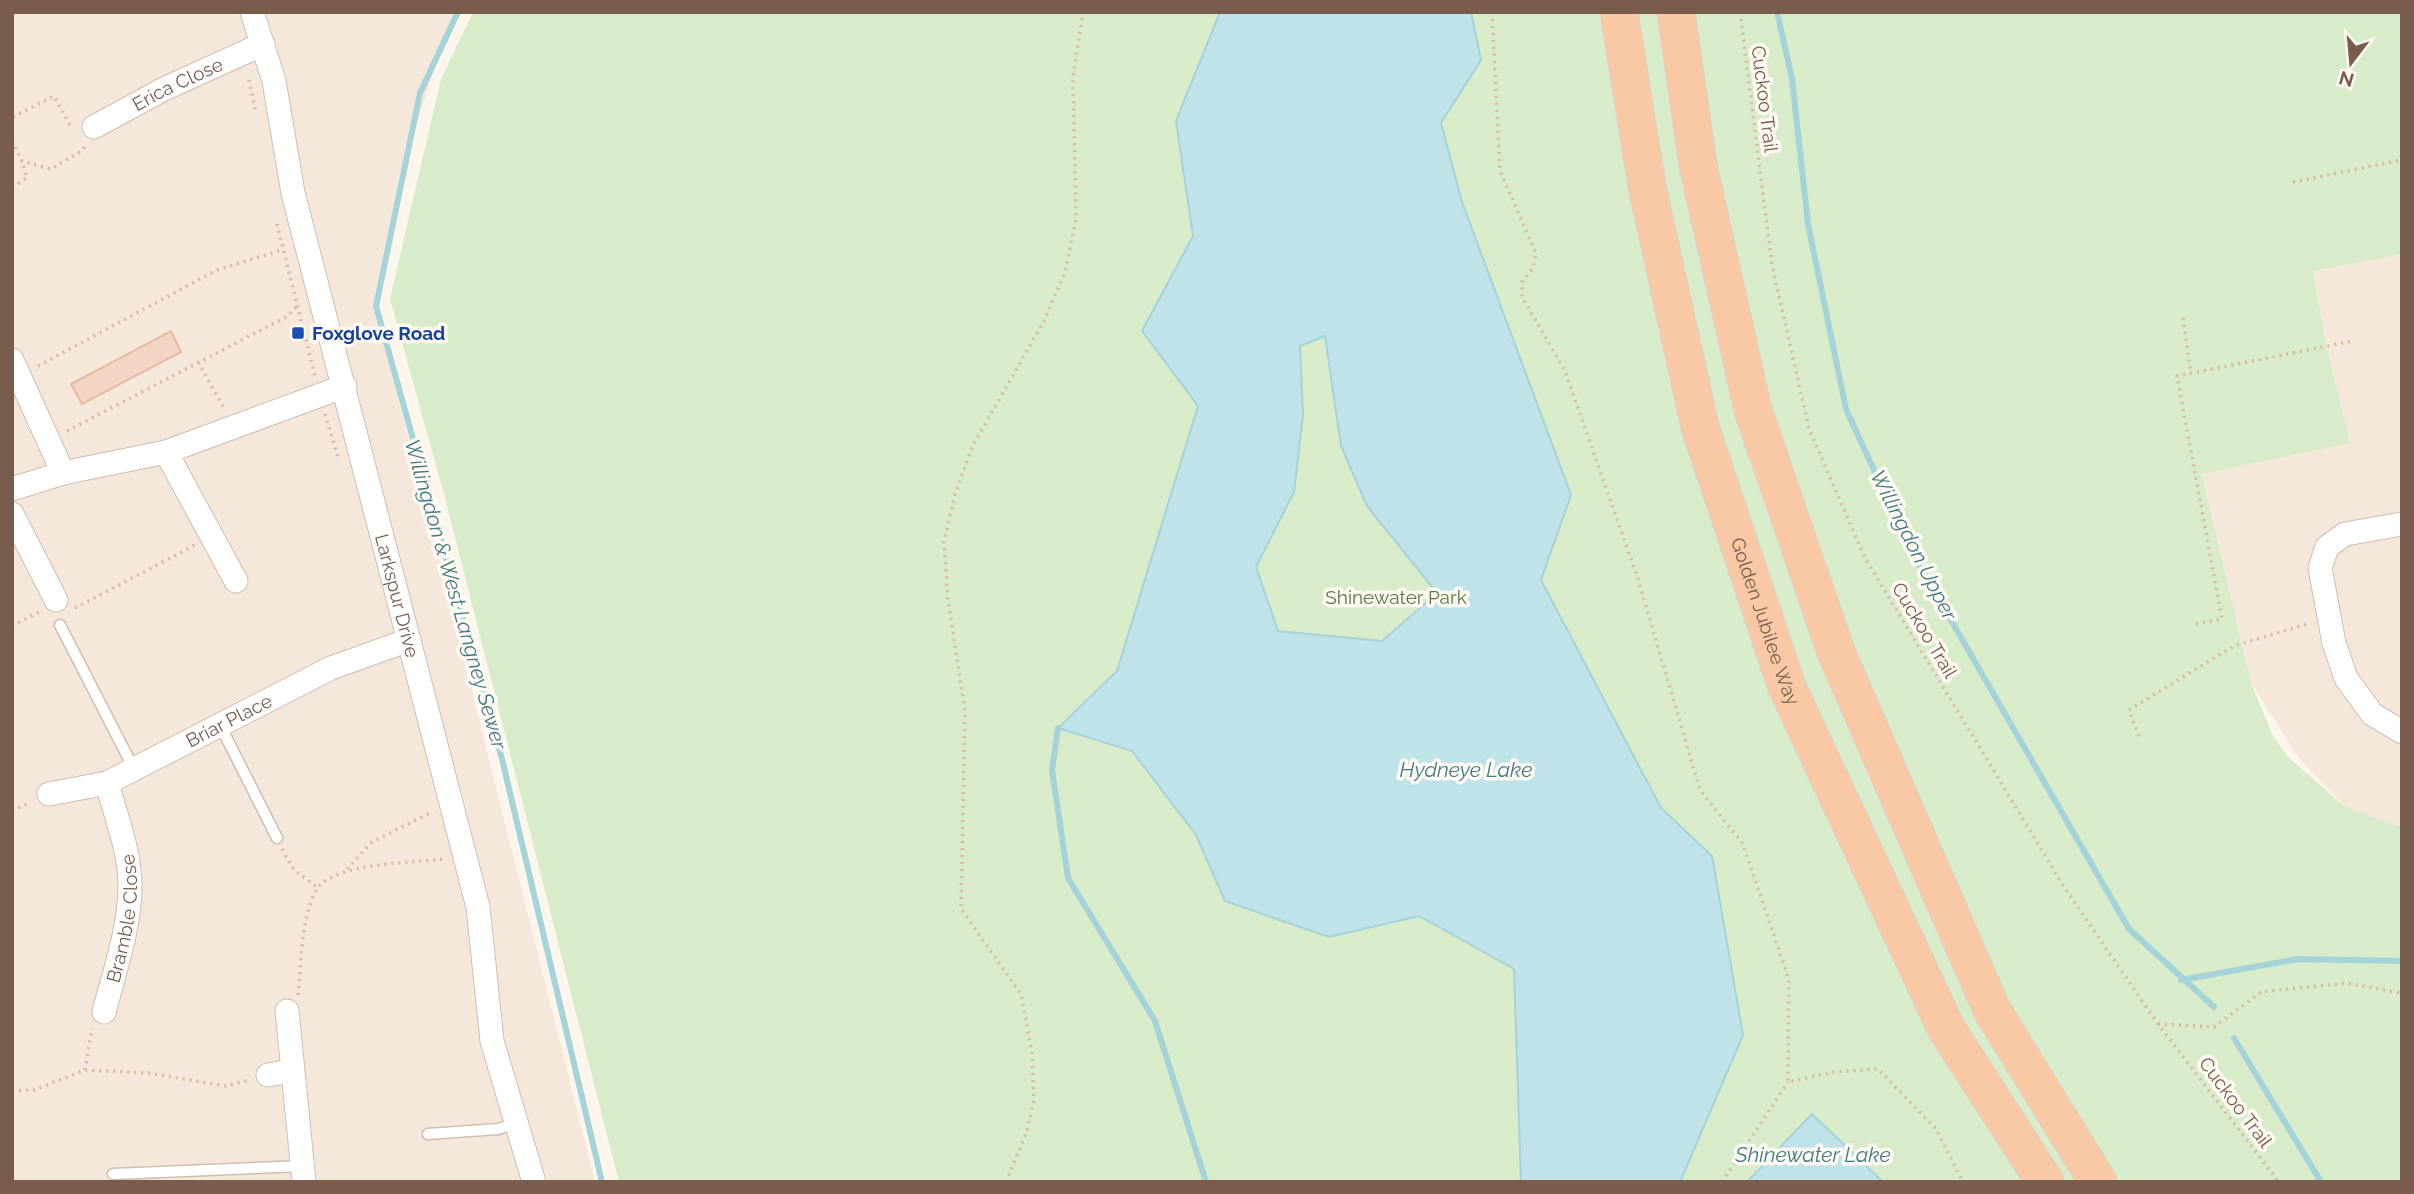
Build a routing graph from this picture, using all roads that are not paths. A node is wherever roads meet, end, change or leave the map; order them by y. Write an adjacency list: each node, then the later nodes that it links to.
1 (251, 12): 4 (street, Larkspur Drive)
2 (1619, 12): 31 (highway, Golden Jubilee Way)
3 (1676, 12): 32 (highway)
4 (263, 44): 5 (street, Erica Close); 7 (street, Larkspur Drive)
5 (94, 127)
6 (16, 368): 9 (street)
7 (345, 386): 8 (street); 15 (street, Larkspur Drive)
8 (166, 452): 9 (street); 13 (street)
9 (63, 473): 10 (street)
10 (12, 489)
11 (12, 514): 14 (street)
12 (2402, 524): 17 (street)
13 (236, 581)
14 (57, 614): 18 (lane)
15 (409, 639): 16 (street, Briar Place); 26 (street, Larkspur Drive)
16 (219, 725): 18 (street, Briar Place); 21 (lane)
17 (2402, 732)
18 (134, 769): 19 (street, Briar Place)
19 (107, 783): 20 (street, Briar Place); 22 (street, Bramble Close)
20 (49, 794)
21 (277, 838)
22 (104, 1012)
23 (287, 1012): 24 (street)
24 (291, 1071): 25 (street); 29 (street)
25 (268, 1075)
26 (516, 1123): 27 (lane); 30 (street, Larkspur Drive)
27 (428, 1134)
28 (113, 1174): 29 (lane)
29 (303, 1174)
30 (534, 1182)
31 (2045, 1182)
32 (2098, 1182)

